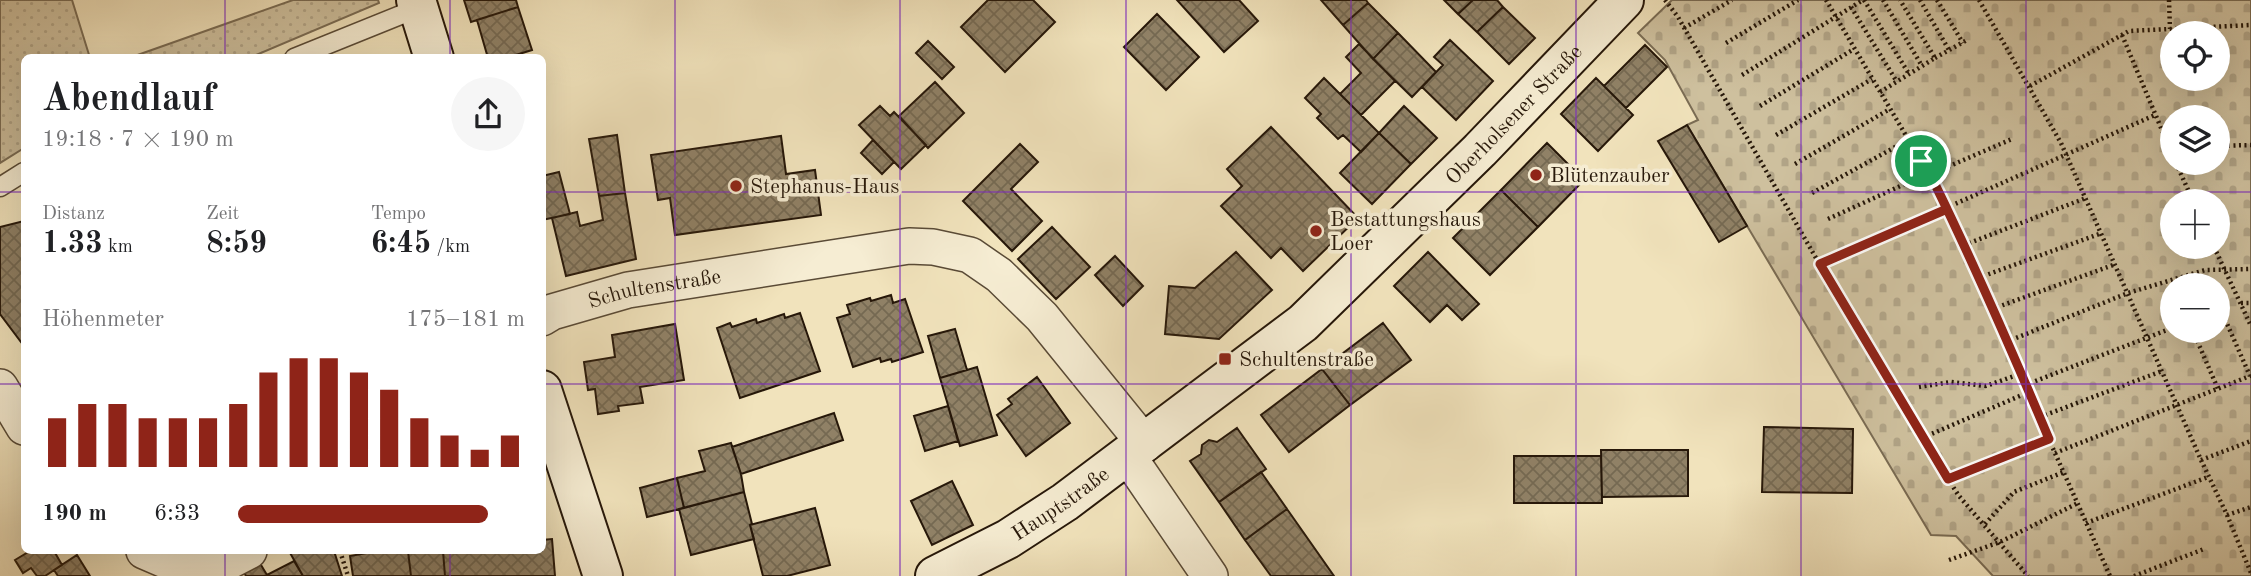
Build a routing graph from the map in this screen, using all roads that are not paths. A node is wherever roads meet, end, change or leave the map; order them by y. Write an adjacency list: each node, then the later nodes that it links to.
1 (1625, 0): 11 (main road, Oberholsener Straße)
2 (417, 4): 3 (lane); 4 (main road)
3 (303, 54)
4 (433, 54)
5 (21, 174): 6 (lane)
6 (0, 187)
7 (546, 316): 11 (street, Schultenstraße)
8 (0, 387): 10 (street)
9 (546, 402): 14 (main road)
10 (21, 422)
11 (1136, 450): 15 (main road, Hauptstraße); 16 (street, Schultenstraße)
12 (151, 554): 13 (street)
13 (243, 554)
14 (603, 576)
15 (935, 576)
16 (1210, 576)

